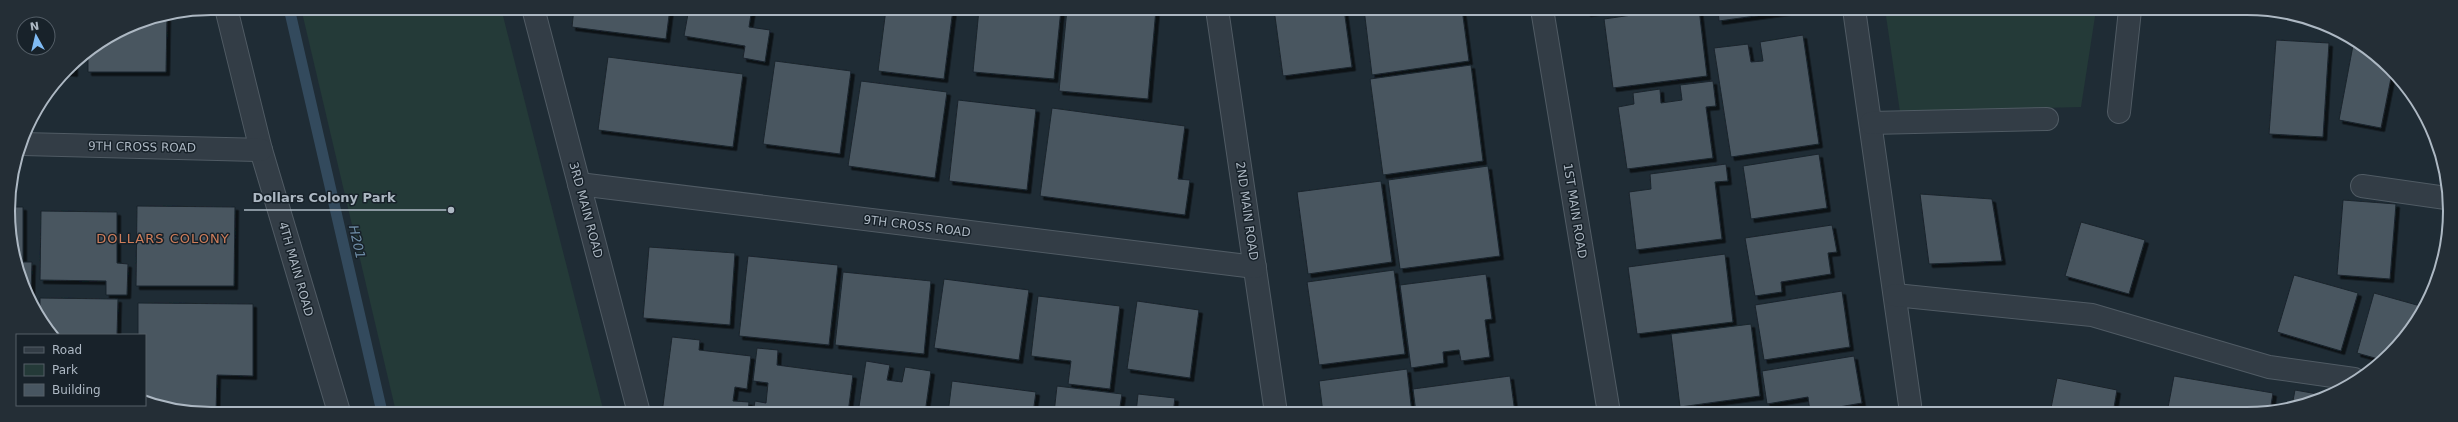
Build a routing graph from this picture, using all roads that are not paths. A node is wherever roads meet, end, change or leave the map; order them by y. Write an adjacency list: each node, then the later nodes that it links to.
1 (228, 15): 11 (street, 4TH MAIN ROAD)
2 (535, 15): 12 (street, 3RD MAIN ROAD)
3 (1218, 15): 15 (street, 2ND MAIN ROAD)
4 (1543, 15): 22 (street, 1ST MAIN ROAD)
5 (1855, 15): 9 (street)
6 (2129, 15): 7 (street)
7 (2119, 112)
8 (2047, 119): 9 (street)
9 (1871, 123): 16 (street)
10 (27, 144): 11 (street, 9TH CROSS ROAD)
11 (261, 150): 19 (street, 4TH MAIN ROAD)
12 (579, 184): 15 (street, 9TH CROSS ROAD); 20 (street, 3RD MAIN ROAD)
13 (2362, 186): 14 (street)
14 (2443, 198)
15 (1255, 268): 21 (street, 2ND MAIN ROAD)
16 (1895, 295): 17 (street); 18 (street)
17 (2349, 378)
18 (1910, 405)
19 (338, 407)
20 (637, 407)
21 (1275, 407)
22 (1608, 407)

